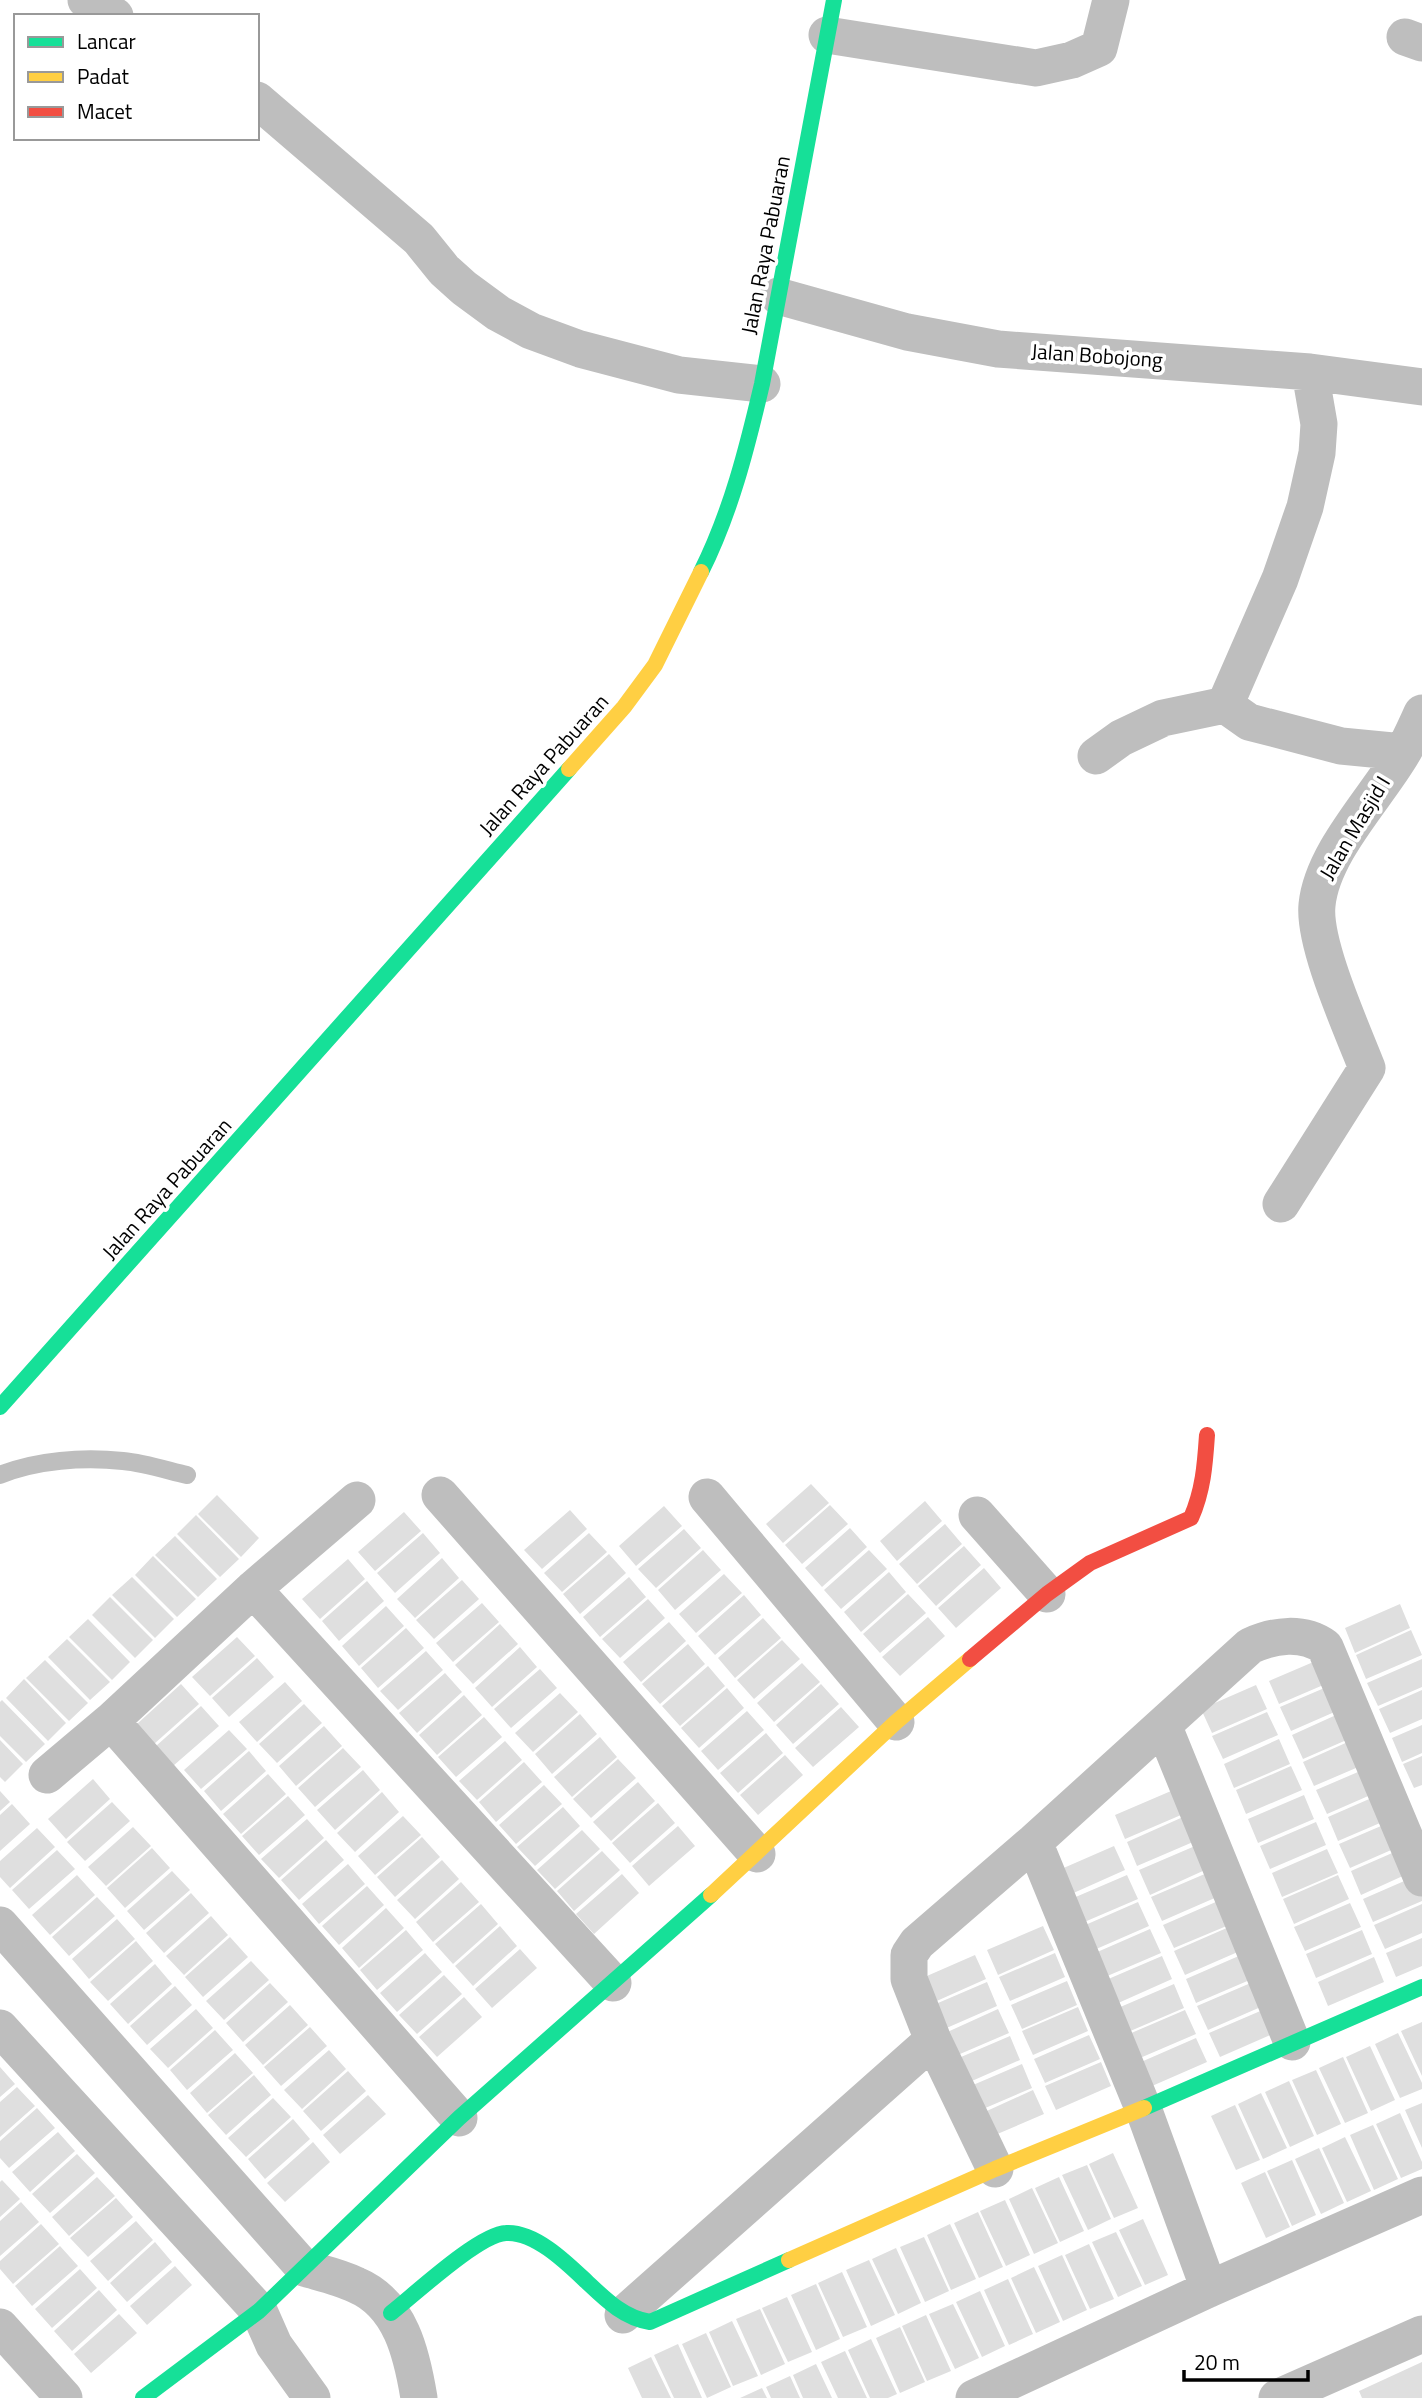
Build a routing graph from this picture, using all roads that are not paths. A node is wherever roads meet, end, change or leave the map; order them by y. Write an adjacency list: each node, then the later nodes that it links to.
1 (86, 0): 4 (street)
2 (834, 0): 5 (street, Jalan Raya Pabuaran)
3 (1111, 0): 5 (street)
4 (112, 14)
5 (827, 35): 7 (street, Jalan Raya Pabuaran)
6 (259, 102): 9 (street)
7 (778, 296): 8 (street, Jalan Bobojong); 9 (street, Jalan Raya Pabuaran)
8 (1310, 372): 10 (street, Jalan Bobojong); 11 (street)
9 (762, 384): 16 (street, Jalan Raya Pabuaran)
10 (1422, 387)
11 (1225, 705): 13 (street); 14 (street)
12 (1422, 713): 13 (street, Jalan Masjid I)
13 (1403, 752): 15 (street, Jalan Masjid I)
14 (1096, 756)
15 (1281, 1203)
16 (0, 1407)
17 (1207, 1435): 25 (street)
18 (0, 1475): 19 (lane)
19 (187, 1475)
20 (440, 1495): 31 (street)
21 (707, 1497): 27 (street)
22 (357, 1500): 24 (street)
23 (977, 1515): 25 (street)
24 (253, 1589): 26 (street); 34 (street)
25 (1047, 1594): 27 (street)
26 (111, 1721): 29 (street); 40 (street)
27 (896, 1721): 31 (street)
28 (1163, 1725): 30 (street); 32 (street); 38 (street)
29 (47, 1775)
30 (1034, 1842): 37 (street); 39 (street)
31 (757, 1854): 34 (street)
32 (1422, 1878)
33 (0, 1925): 43 (street)
34 (613, 1983): 40 (street)
35 (1422, 1987): 38 (street)
36 (0, 2028): 45 (street)
37 (933, 2040): 41 (street); 47 (street)
38 (1292, 2042): 39 (street)
39 (1143, 2108): 41 (street); 44 (street)
40 (459, 2118): 43 (street)
41 (995, 2169): 47 (street)
42 (1422, 2195): 44 (street)
43 (304, 2268): 45 (street); 46 (street)
44 (1209, 2289): 54 (street)
45 (259, 2311): 51 (street); 52 (street)
46 (391, 2313): 47 (street); 53 (street)
47 (623, 2315)
48 (0, 2327): 50 (street)
49 (1422, 2334): 55 (street)
50 (64, 2398)
51 (143, 2398)
52 (312, 2398)
53 (419, 2398)
54 (974, 2398)
55 (1278, 2398)

